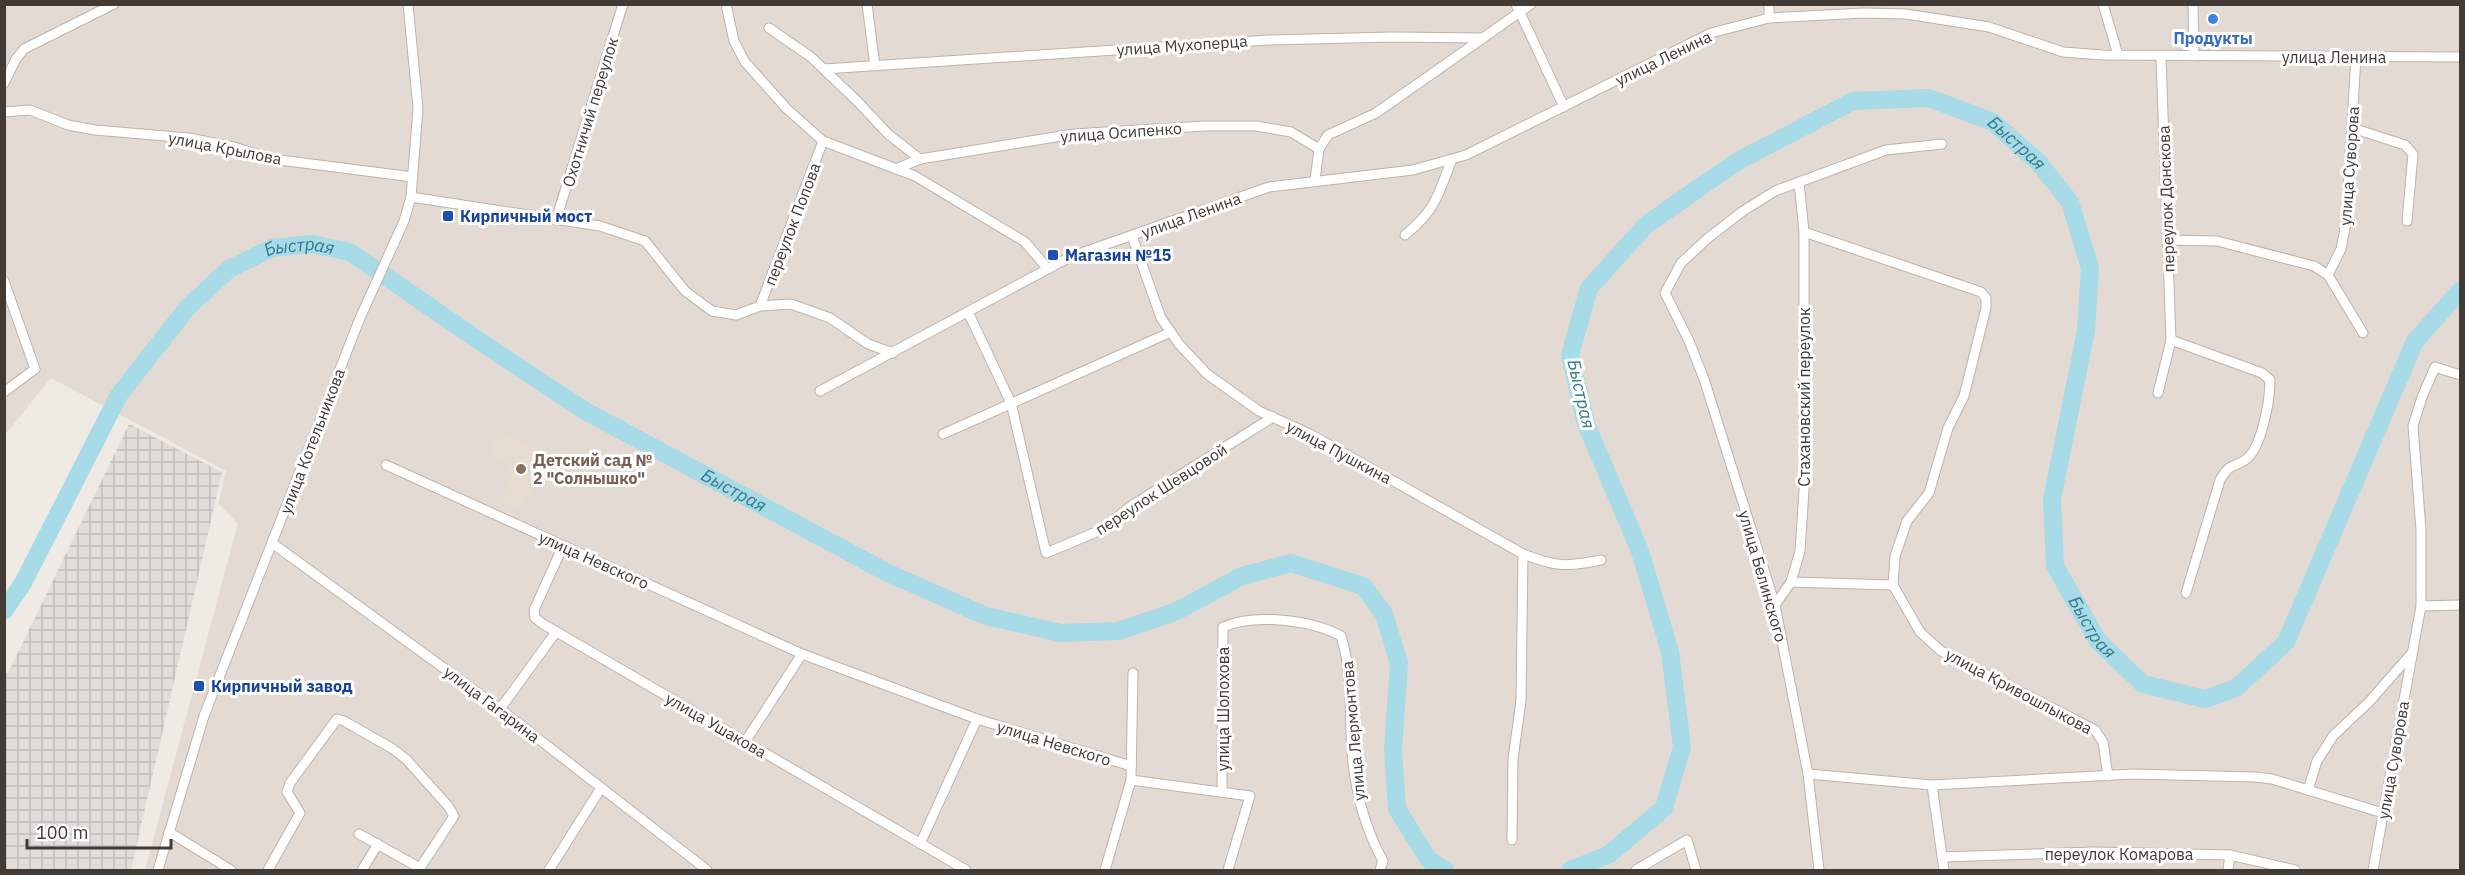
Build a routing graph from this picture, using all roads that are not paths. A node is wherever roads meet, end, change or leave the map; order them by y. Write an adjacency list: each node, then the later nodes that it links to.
1 (114, 4): 21 (street)
2 (408, 4): 31 (street, улица Котельникова)
3 (623, 4): 35 (street, Охотничий переулок)
4 (726, 4): 25 (street)
5 (867, 4): 19 (street)
6 (1531, 4): 10 (street)
7 (1769, 4): 11 (street)
8 (2103, 4): 14 (street)
9 (2193, 4): 15 (street)
10 (1517, 8): 13 (street); 22 (street)
11 (1769, 18): 14 (street, улица Ленина); 22 (street, улица Ленина)
12 (769, 28): 20 (street)
13 (1483, 38): 19 (street, улица Мухоперца); 27 (street)
14 (2118, 55): 16 (street, улица Ленина)
15 (2194, 56): 16 (street, улица Ленина); 17 (street, улица Ленина)
16 (2161, 57): 40 (street, переулок Донскова)
17 (2356, 57): 18 (street, улица Ленина); 24 (street, улица Суворова)
18 (2460, 57)
19 (875, 66): 20 (street, улица Мухоперца)
20 (824, 69): 28 (street)
21 (4, 83)
22 (1564, 107): 29 (street, улица Ленина)
23 (4, 112): 31 (street, улица Крылова)
24 (2352, 128): 36 (street); 42 (street, улица Суворова)
25 (823, 141): 30 (street); 44 (street, переулок Попова)
26 (1942, 144): 33 (street)
27 (1319, 149): 28 (street, улица Осипенко); 32 (street)
28 (920, 159): 30 (street, улица Осипенко)
29 (1452, 159): 32 (street, улица Ленина); 38 (street)
30 (896, 169): 41 (street)
31 (413, 177): 34 (street, улица Котельникова)
32 (1315, 180): 39 (street, улица Ленина)
33 (1799, 182): 37 (street, Стахановский переулок); 65 (street, улица Белинского)
34 (411, 197): 35 (street); 58 (street, улица Котельникова)
35 (556, 220): 44 (street)
36 (2408, 220)
37 (1804, 232): 62 (street, Стахановский переулок); 63 (street)
38 (1405, 235)
39 (1132, 236): 41 (street, улица Ленина); 46 (street, улица Пушкина)
40 (2167, 240): 42 (street); 48 (street, переулок Донскова)
41 (1048, 269): 45 (street, улица Ленина)
42 (2328, 275): 47 (street)
43 (4, 281): 52 (street)
44 (760, 306): 49 (street)
45 (968, 312): 49 (street, улица Ленина); 54 (street)
46 (1171, 332): 54 (street); 55 (street, улица Пушкина)
47 (2364, 333)
48 (2171, 340): 53 (street, переулок Донскова); 64 (street)
49 (893, 353): 51 (street, улица Ленина)
50 (2460, 375): 66 (street, улица Суворова)
51 (820, 391)
52 (4, 392)
53 (2158, 393)
54 (1011, 403): 55 (street, переулок Шевцовой); 56 (street)
55 (1273, 417): 60 (street, улица Пушкина)
56 (943, 434)
57 (386, 465): 59 (street, улица Невского)
58 (272, 543): 73 (street, улица Гагарина); 85 (street, улица Котельникова)
59 (563, 546): 69 (street, улица Ушакова); 71 (street, улица Невского)
60 (1522, 554): 61 (street, улица Пушкина); 87 (street)
61 (1601, 560)
62 (1791, 582): 63 (street); 65 (street, Стахановский переулок)
63 (1893, 585): 78 (street, улица Кривошлыкова)
64 (2186, 592)
65 (1775, 605): 77 (street, улица Белинского)
66 (2421, 606): 67 (street); 70 (street, улица Суворова)
67 (2460, 606)
68 (1223, 627): 83 (street, улица Шолохова); 92 (street, улица Лермонтова)
69 (556, 632): 73 (street); 75 (street, улица Ушакова)
70 (2413, 651): 82 (street, улица Суворова); 84 (street, улица Суворова)
71 (802, 654): 74 (street, улица Невского); 75 (street)
72 (1133, 672): 76 (street)
73 (500, 709): 81 (street, улица Гагарина)
74 (977, 719): 76 (street, улица Невского); 89 (street, улица Невского)
75 (745, 742): 89 (street, улица Ушакова)
76 (1131, 766): 79 (street)
77 (1808, 774): 80 (street); 105 (street, улица Белинского)
78 (2108, 776): 80 (street); 82 (street)
79 (1131, 780): 83 (street); 100 (street)
80 (1932, 785): 91 (street)
81 (601, 788): 97 (street); 98 (street, улица Гагарина)
82 (2308, 790): 84 (street)
83 (1222, 792): 101 (street)
84 (2384, 813): 109 (street, улица Суворова)
85 (169, 832): 93 (street, улица Котельникова); 94 (street)
86 (359, 834): 88 (street)
87 (1512, 840)
88 (378, 844): 95 (street); 96 (street)
89 (920, 844): 99 (street, улица Ушакова)
90 (2230, 855): 91 (street, переулок Комарова); 107 (street); 108 (street, переулок Комарова)
91 (1942, 857): 106 (street)
92 (1382, 866): 102 (street)
93 (158, 870)
94 (231, 870)
95 (268, 870)
96 (362, 870)
97 (549, 870)
98 (707, 870)
99 (966, 870)
100 (1105, 870)
101 (1228, 870)
102 (1392, 870)
103 (1636, 870): 104 (street)
104 (1696, 870)
105 (1819, 870)
106 (1944, 870)
107 (2228, 870)
108 (2295, 870)
109 (2373, 870)

